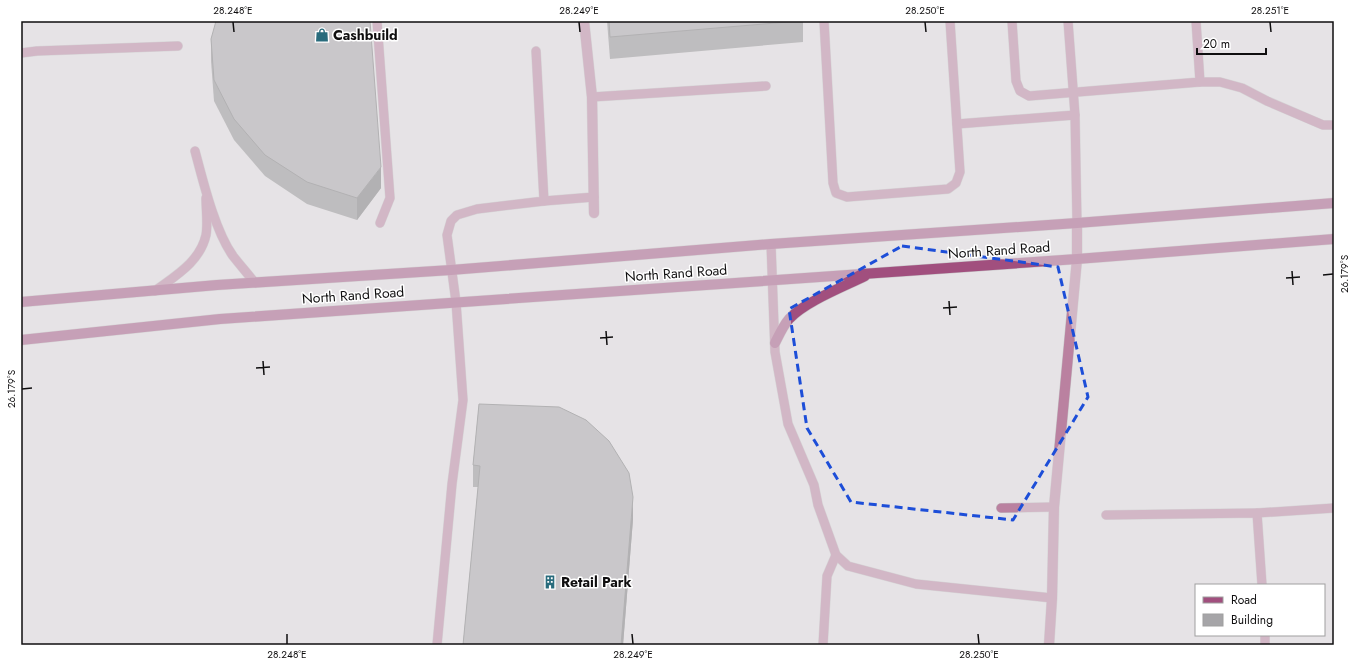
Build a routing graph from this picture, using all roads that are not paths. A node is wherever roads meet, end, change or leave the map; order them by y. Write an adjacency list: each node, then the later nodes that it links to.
1 (377, 21): 25 (lane)
2 (584, 21): 14 (street)
3 (824, 21): 16 (lane)
4 (950, 21): 16 (lane)
5 (1012, 21): 13 (lane)
6 (1068, 21): 13 (lane)
7 (1196, 21): 11 (lane)
8 (178, 46): 10 (lane)
9 (536, 51): 21 (lane)
10 (21, 53)
11 (1200, 82): 13 (lane); 17 (lane)
12 (766, 86): 14 (lane)
13 (1074, 92): 15 (lane)
14 (592, 97): 20 (street)
15 (1075, 115): 16 (lane); 24 (lane)
16 (957, 124)
17 (1334, 125)
18 (194, 151): 19 (lane)
19 (206, 189): 32 (lane); 33 (lane)
20 (594, 197): 21 (lane); 23 (street)
21 (544, 201): 29 (lane)
22 (1334, 203): 24 (main road, North Rand Road)
23 (594, 213)
24 (1077, 222): 27 (main road, North Rand Road); 28 (street)
25 (380, 223)
26 (1334, 239): 28 (main road, North Rand Road)
27 (771, 244): 29 (main road, North Rand Road); 31 (lane)
28 (1078, 259): 30 (main road, North Rand Road); 38 (street)
29 (452, 270): 32 (main road, North Rand Road); 35 (lane)
30 (871, 274): 31 (main road, North Rand Road); 37 (main road)
31 (772, 281): 35 (main road, North Rand Road); 37 (lane)
32 (255, 283): 33 (main road, North Rand Road)
33 (155, 291): 34 (main road, North Rand Road)
34 (21, 302)
35 (456, 302): 36 (main road, North Rand Road); 46 (lane)
36 (21, 340)
37 (775, 343): 43 (lane)
38 (1054, 507): 39 (lane); 45 (street)
39 (1001, 508)
40 (1334, 508): 41 (lane)
41 (1257, 513): 42 (lane); 44 (lane)
42 (1106, 515)
43 (836, 555): 45 (lane); 47 (lane)
44 (1262, 584)
45 (1052, 598): 48 (street)
46 (437, 645)
47 (823, 645)
48 (1049, 645)

